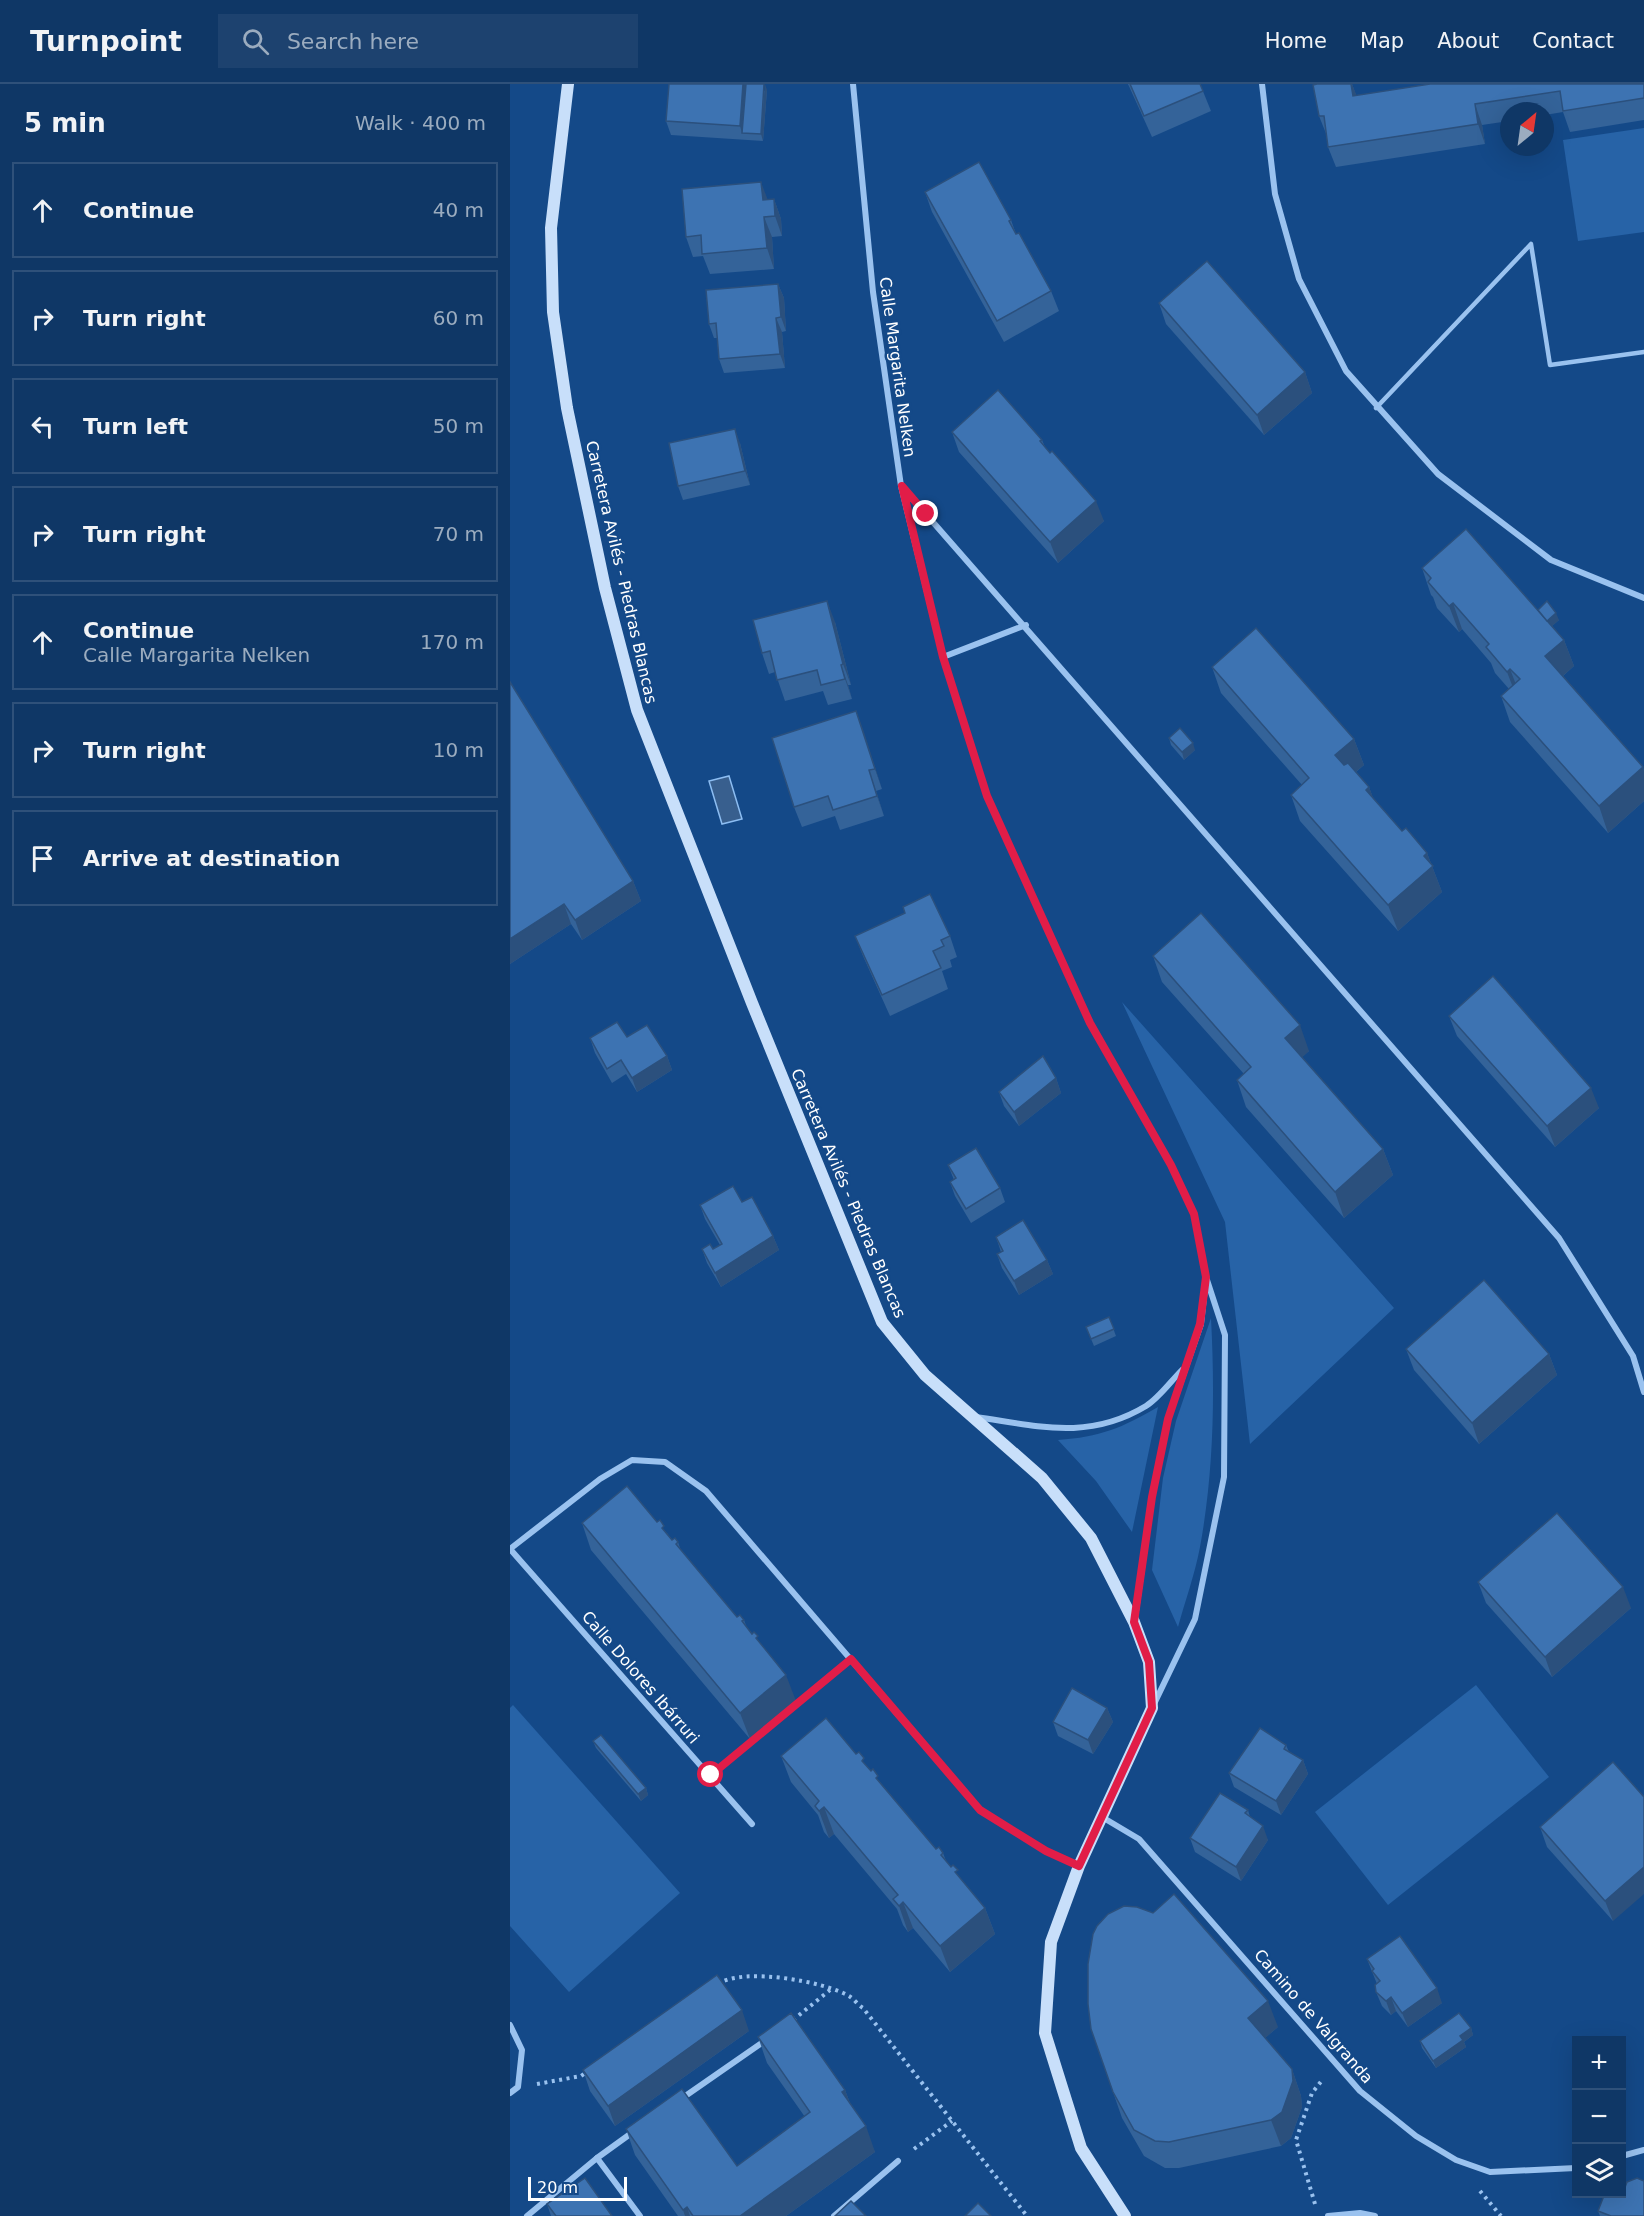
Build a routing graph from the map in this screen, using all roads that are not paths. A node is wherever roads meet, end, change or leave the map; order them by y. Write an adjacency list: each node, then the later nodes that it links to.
1 (568, 84): 13 (street, Carretera Avilés - Piedras Blancas)
2 (853, 84): 6 (street, Calle Margarita Nelken)
3 (1262, 84): 5 (street)
4 (1644, 352): 5 (lane)
5 (1376, 408): 7 (street)
6 (902, 486): 8 (street); 9 (street, Calle Margarita Nelken)
7 (1644, 597)
8 (1026, 625): 9 (street); 12 (street)
9 (943, 657): 10 (street, Calle Margarita Nelken)
10 (1206, 1277): 11 (street); 16 (street)
11 (1185, 1368): 13 (street); 15 (street)
12 (1644, 1392)
13 (972, 1416): 15 (street, Carretera Avilés - Piedras Blancas)
14 (510, 1549): 18 (street, Calle Dolores Ibárruri); 19 (street)
15 (1134, 1622): 16 (street, Carretera Avilés - Piedras Blancas)
16 (1152, 1708): 17 (street, Carretera Avilés - Piedras Blancas)
17 (1102, 1817): 19 (street, Carretera Avilés - Piedras Blancas); 29 (street, Camino de Valgranda)
18 (752, 1824)
19 (1079, 1866): 33 (street, Carretera Avilés - Piedras Blancas)
20 (793, 2020): 23 (street)
21 (510, 2025): 22 (street)
22 (510, 2093)
23 (672, 2105)
24 (644, 2125): 27 (street)
25 (1644, 2150): 26 (street)
26 (1626, 2155)
27 (597, 2158): 30 (street); 31 (street)
28 (898, 2161): 32 (street)
29 (1572, 2168)
30 (527, 2216)
31 (640, 2216)
32 (834, 2216)
33 (1125, 2216)
34 (1328, 2216): 35 (street)
35 (1375, 2216)

